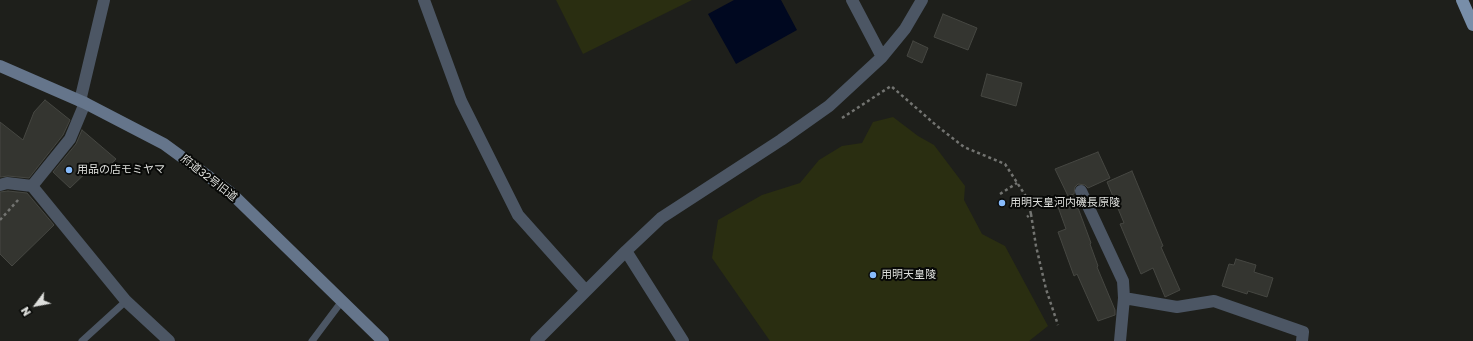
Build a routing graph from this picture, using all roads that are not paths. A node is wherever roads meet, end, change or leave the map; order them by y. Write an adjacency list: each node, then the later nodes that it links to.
1 (104, 0): 9 (street)
2 (424, 0): 14 (street)
3 (852, 0): 7 (street)
4 (922, 0): 7 (street)
5 (1462, 0): 6 (main road)
6 (1473, 25)
7 (882, 58): 13 (street)
8 (0, 66): 9 (street, 府道32号旧道)
9 (82, 102): 11 (street); 17 (street, 府道32号旧道)
10 (0, 185): 11 (street)
11 (30, 186): 16 (street)
12 (1081, 191): 15 (street)
13 (626, 251): 14 (street); 23 (street)
14 (586, 291): 22 (street)
15 (1124, 298): 24 (street); 25 (street)
16 (126, 301): 18 (lane); 19 (street)
17 (342, 301): 20 (lane); 21 (street, 府道32号旧道)
18 (82, 341)
19 (169, 341)
20 (312, 341)
21 (383, 341)
22 (536, 341)
23 (683, 341)
24 (1120, 341)
25 (1302, 341)

